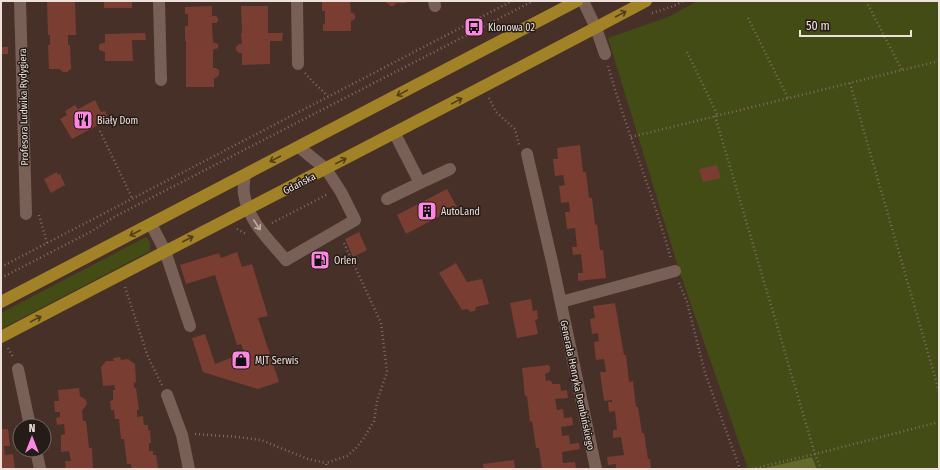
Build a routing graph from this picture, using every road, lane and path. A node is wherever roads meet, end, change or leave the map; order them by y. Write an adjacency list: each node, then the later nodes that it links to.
1 (20, 1): 38 (street, Profesora Ludwika Rydygiera)
2 (159, 1): 19 (street)
3 (297, 1): 17 (street)
4 (512, 1): 22 (path)
5 (533, 1): 44 (path)
6 (577, 1): 29 (main road, one-way to 29)
7 (583, 1): 13 (street)
8 (646, 1): 13 (main road, Gdańska, one-way to 8)
9 (684, 1): 11 (path)
10 (866, 1): 18 (path)
11 (646, 15)
12 (748, 18): 24 (path)
13 (596, 28): 15 (street); 27 (main road, Gdańska, one-way to 13)
14 (687, 52): 25 (path)
15 (605, 54)
16 (939, 61): 18 (path)
17 (298, 64)
18 (902, 70): 21 (path)
19 (161, 80)
20 (312, 81): 22 (path)
21 (850, 83): 24 (path); 53 (path)
22 (328, 96): 35 (path)
23 (488, 96): 30 (path)
24 (788, 98): 25 (path)
25 (716, 116): 28 (path); 58 (path)
26 (100, 130): 35 (path)
27 (395, 134): 31 (main road, Gdańska, one-way to 27); 34 (street)
28 (631, 137)
29 (299, 146): 31 (street); 33 (main road, one-way to 33)
30 (528, 154): 47 (street, Generała Henryka Dembińskiego)
31 (326, 169): 37 (main road, Gdańska); 40 (street)
32 (450, 169): 34 (street)
33 (245, 175): 37 (street); 39 (main road)
34 (420, 183): 36 (street)
35 (132, 198): 42 (path)
36 (387, 199)
37 (247, 209): 40 (street, one-way to 40); 41 (main road, Gdańska, one-way to 37)
38 (26, 214)
39 (151, 224): 41 (street); 46 (main road, one-way to 46)
40 (337, 230): 60 (path)
41 (164, 251): 48 (street); 49 (main road, Gdańska, one-way to 41)
42 (1, 267)
43 (674, 271): 47 (street)
44 (1, 278)
45 (124, 284): 54 (path)
46 (1, 302)
47 (561, 302): 64 (street, Generała Henryka Dembińskiego)
48 (190, 326)
49 (1, 337)
50 (11, 353): 51 (path)
51 (13, 356)
52 (18, 369): 55 (street)
53 (939, 391)
54 (167, 394): 57 (street)
55 (28, 418)
56 (939, 422): 58 (path)
57 (182, 435): 60 (path); 62 (street)
58 (815, 454): 65 (path); 66 (path)
59 (38, 458): 61 (street)
60 (326, 463): 63 (path)
61 (40, 469)
62 (189, 469)
63 (327, 469)
64 (596, 469)
65 (752, 469)
66 (821, 469)

